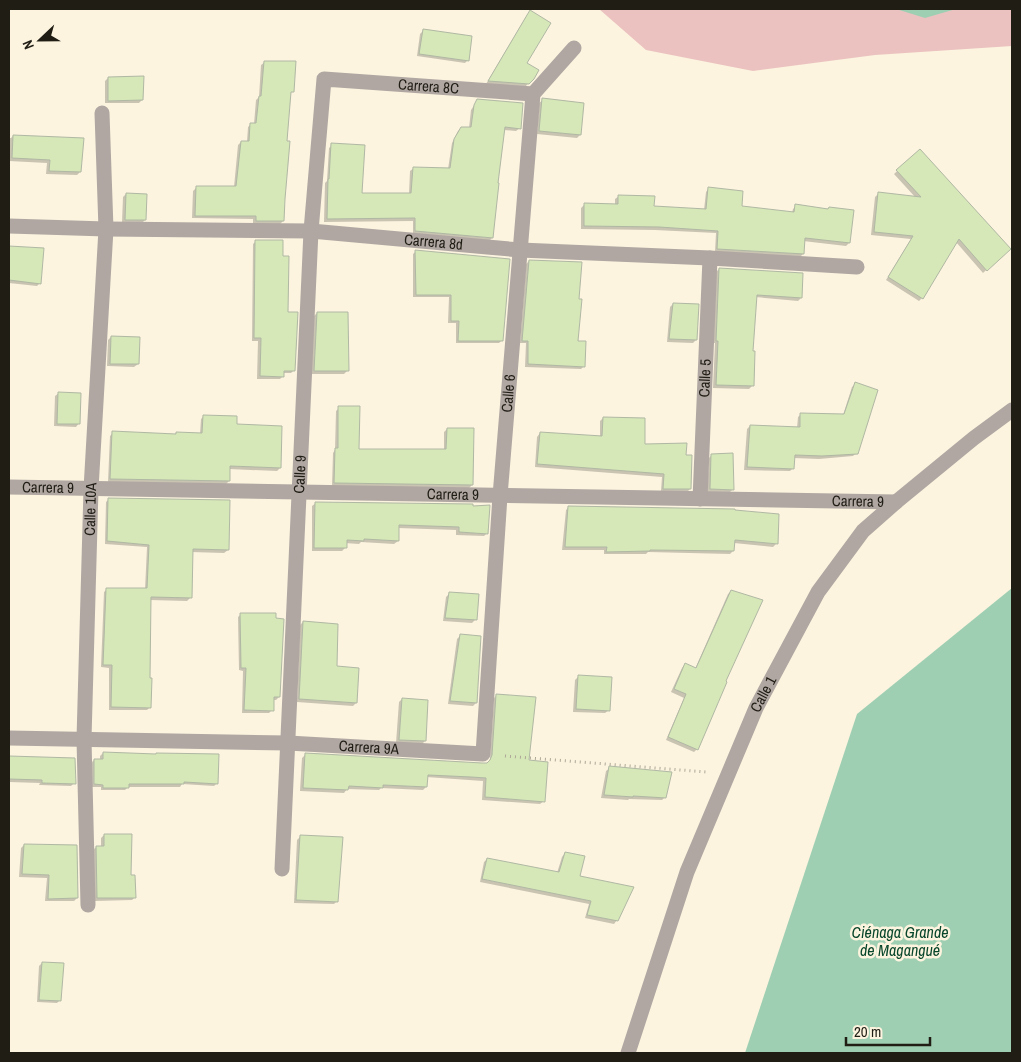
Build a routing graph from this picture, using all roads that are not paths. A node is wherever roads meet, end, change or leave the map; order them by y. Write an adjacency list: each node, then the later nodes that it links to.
1 (574, 48): 3 (street)
2 (324, 79): 3 (street, Carrera 8C); 7 (street, Calle 9)
3 (533, 94): 8 (street, Calle 6)
4 (102, 113): 6 (street, Calle 10A)
5 (9, 226): 6 (street, Carrera 8d)
6 (106, 229): 7 (street, Carrera 8d); 13 (street, Calle 10A)
7 (311, 231): 8 (street, Carrera 8d); 14 (street, Calle 9)
8 (520, 250): 9 (street, Carrera 8d); 15 (street, Calle 6)
9 (710, 258): 10 (street, Carrera 8d); 16 (street, Calle 5)
10 (857, 267)
11 (1012, 410): 17 (street, Calle 1)
12 (9, 488): 13 (street, Carrera 9)
13 (91, 489): 14 (street, Carrera 9); 19 (street, Calle 10A)
14 (299, 492): 15 (street, Carrera 9); 20 (street, Calle 9)
15 (500, 496): 16 (street, Carrera 9); 21 (street, Calle 6)
16 (700, 499): 17 (street, Carrera 9)
17 (896, 502): 24 (street, Calle 1)
18 (9, 738): 19 (street, Carrera 9A)
19 (84, 739): 20 (street, Carrera 9A); 23 (street, Calle 10A)
20 (288, 743): 21 (street, Carrera 9A); 22 (street, Calle 9)
21 (483, 754)
22 (282, 869)
23 (88, 904)
24 (628, 1053)

